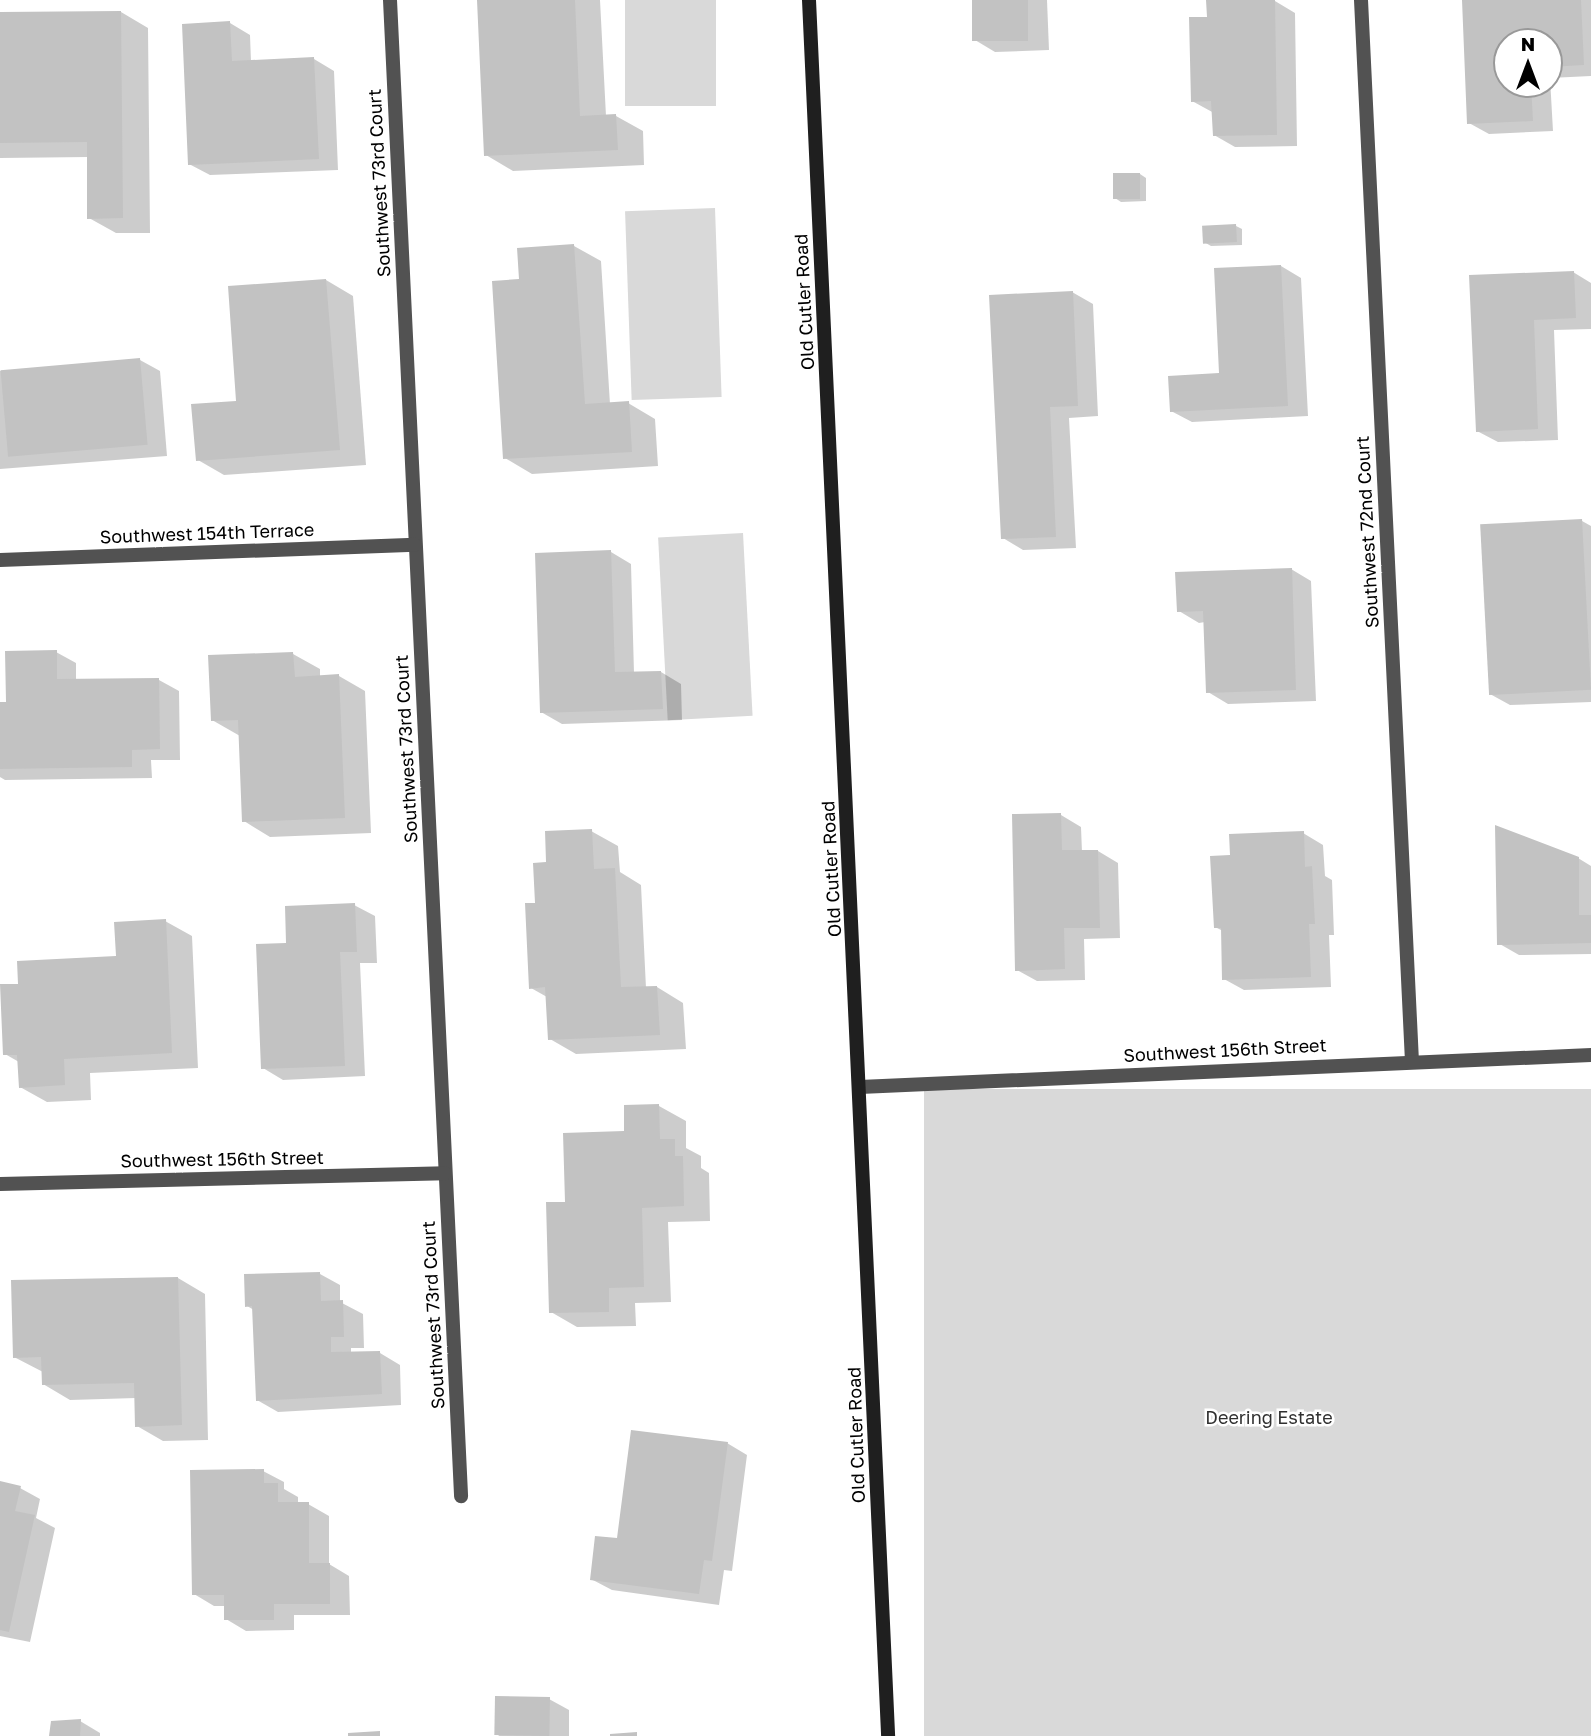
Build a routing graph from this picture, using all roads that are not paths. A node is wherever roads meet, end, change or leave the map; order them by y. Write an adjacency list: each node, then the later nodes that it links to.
1 (390, 0): 4 (street, Southwest 73rd Court)
2 (809, 0): 8 (main road, Old Cutler Road)
3 (1361, 0): 7 (street, Southwest 72nd Court)
4 (415, 545): 5 (street, Southwest 154th Terrace); 9 (street, Southwest 73rd Court)
5 (0, 560)
6 (1591, 1055): 7 (street, Southwest 156th Street)
7 (1412, 1061): 8 (street, Southwest 156th Street)
8 (860, 1087): 12 (main road, Old Cutler Road)
9 (445, 1172): 10 (street, Southwest 156th Street); 11 (street, Southwest 73rd Court)
10 (0, 1184)
11 (461, 1496)
12 (888, 1736)

